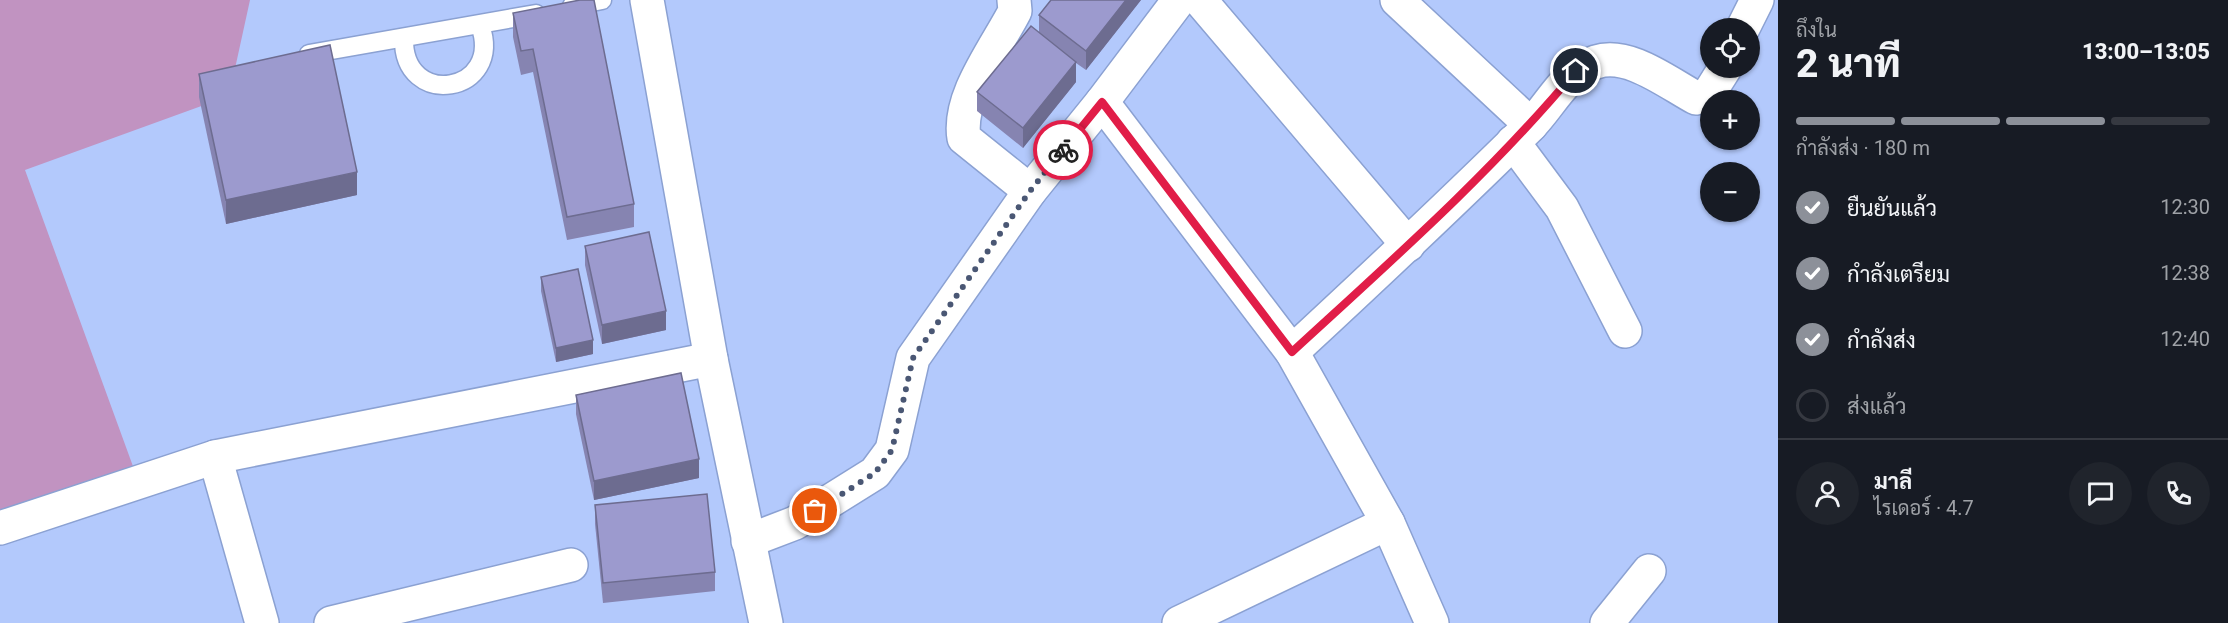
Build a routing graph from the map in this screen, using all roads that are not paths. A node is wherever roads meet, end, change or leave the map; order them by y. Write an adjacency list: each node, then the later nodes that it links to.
1 (602, 0): 9 (lane)
2 (647, 0): 19 (street)
3 (1014, 0): 15 (street)
4 (1179, 0): 13 (street)
5 (1200, 0): 16 (street)
6 (1398, 0): 14 (street)
7 (1756, 0): 8 (street)
8 (1748, 18)
9 (480, 26): 10 (lane); 10 (lane)
10 (404, 38): 11 (lane)
11 (307, 55)
12 (1719, 78): 14 (street)
13 (1102, 102): 15 (street); 18 (street)
14 (1522, 134): 16 (street); 17 (street)
15 (1030, 191): 23 (street)
16 (1408, 244): 18 (street)
17 (1625, 331)
18 (1292, 352): 21 (street)
19 (711, 359): 20 (street); 23 (street)
20 (215, 457): 22 (street); 27 (street)
21 (1388, 523): 26 (street); 30 (street)
22 (0, 528)
23 (748, 541): 29 (street)
24 (571, 565): 28 (street)
25 (1649, 571): 31 (street)
26 (1188, 622)
27 (262, 623)
28 (331, 623)
29 (766, 623)
30 (1432, 623)
31 (1607, 623)

